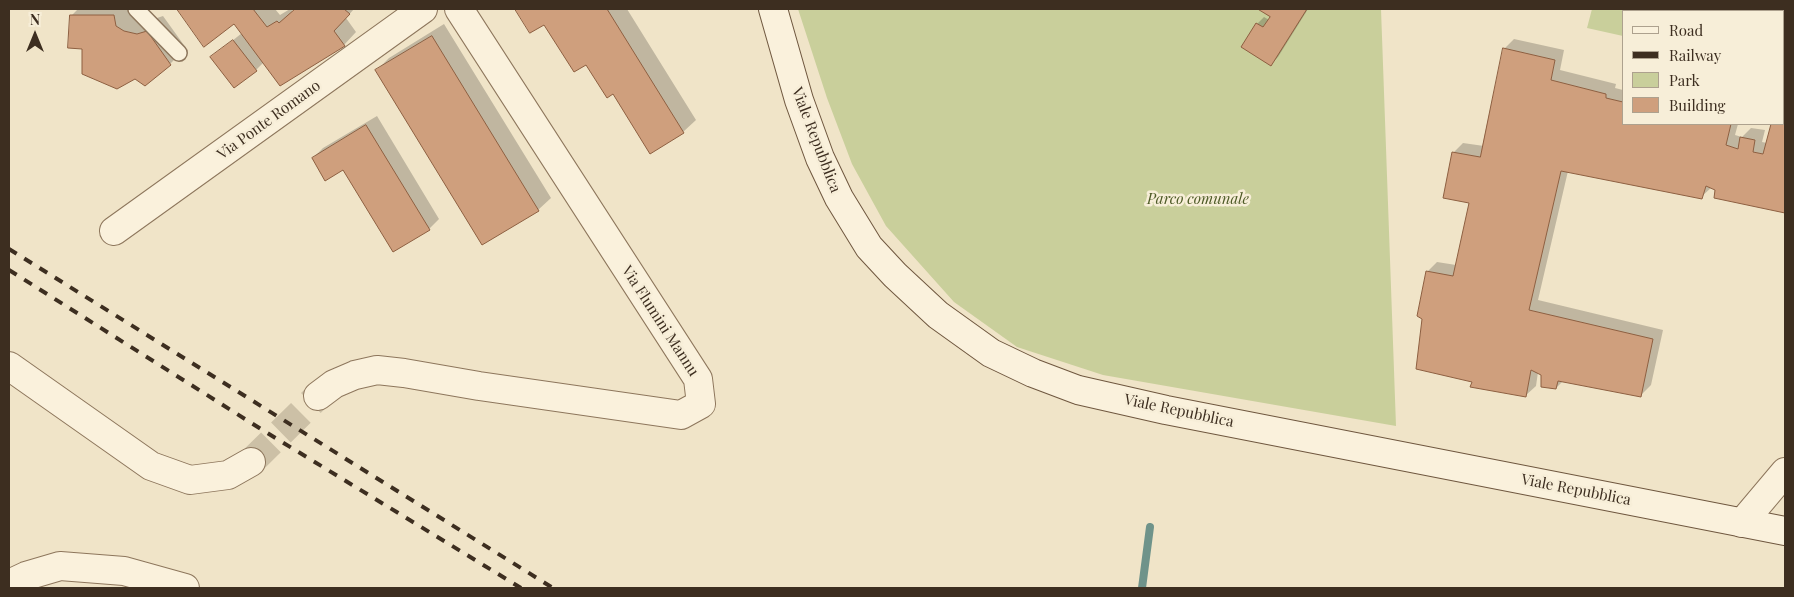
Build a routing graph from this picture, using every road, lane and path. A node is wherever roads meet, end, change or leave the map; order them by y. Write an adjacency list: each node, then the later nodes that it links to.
1 (136, 9): 5 (lane)
2 (424, 9): 6 (street, Via Ponte Romano)
3 (459, 9): 8 (street, Via Flumini Mannu)
4 (773, 9): 11 (street, Viale Repubblica)
5 (179, 53)
6 (114, 231)
7 (9, 366): 9 (street)
8 (318, 396)
9 (251, 462)
10 (1785, 472): 11 (street)
11 (1742, 523): 12 (street, Viale Repubblica)
12 (1785, 531)
13 (9, 584): 14 (street)
14 (185, 588)

